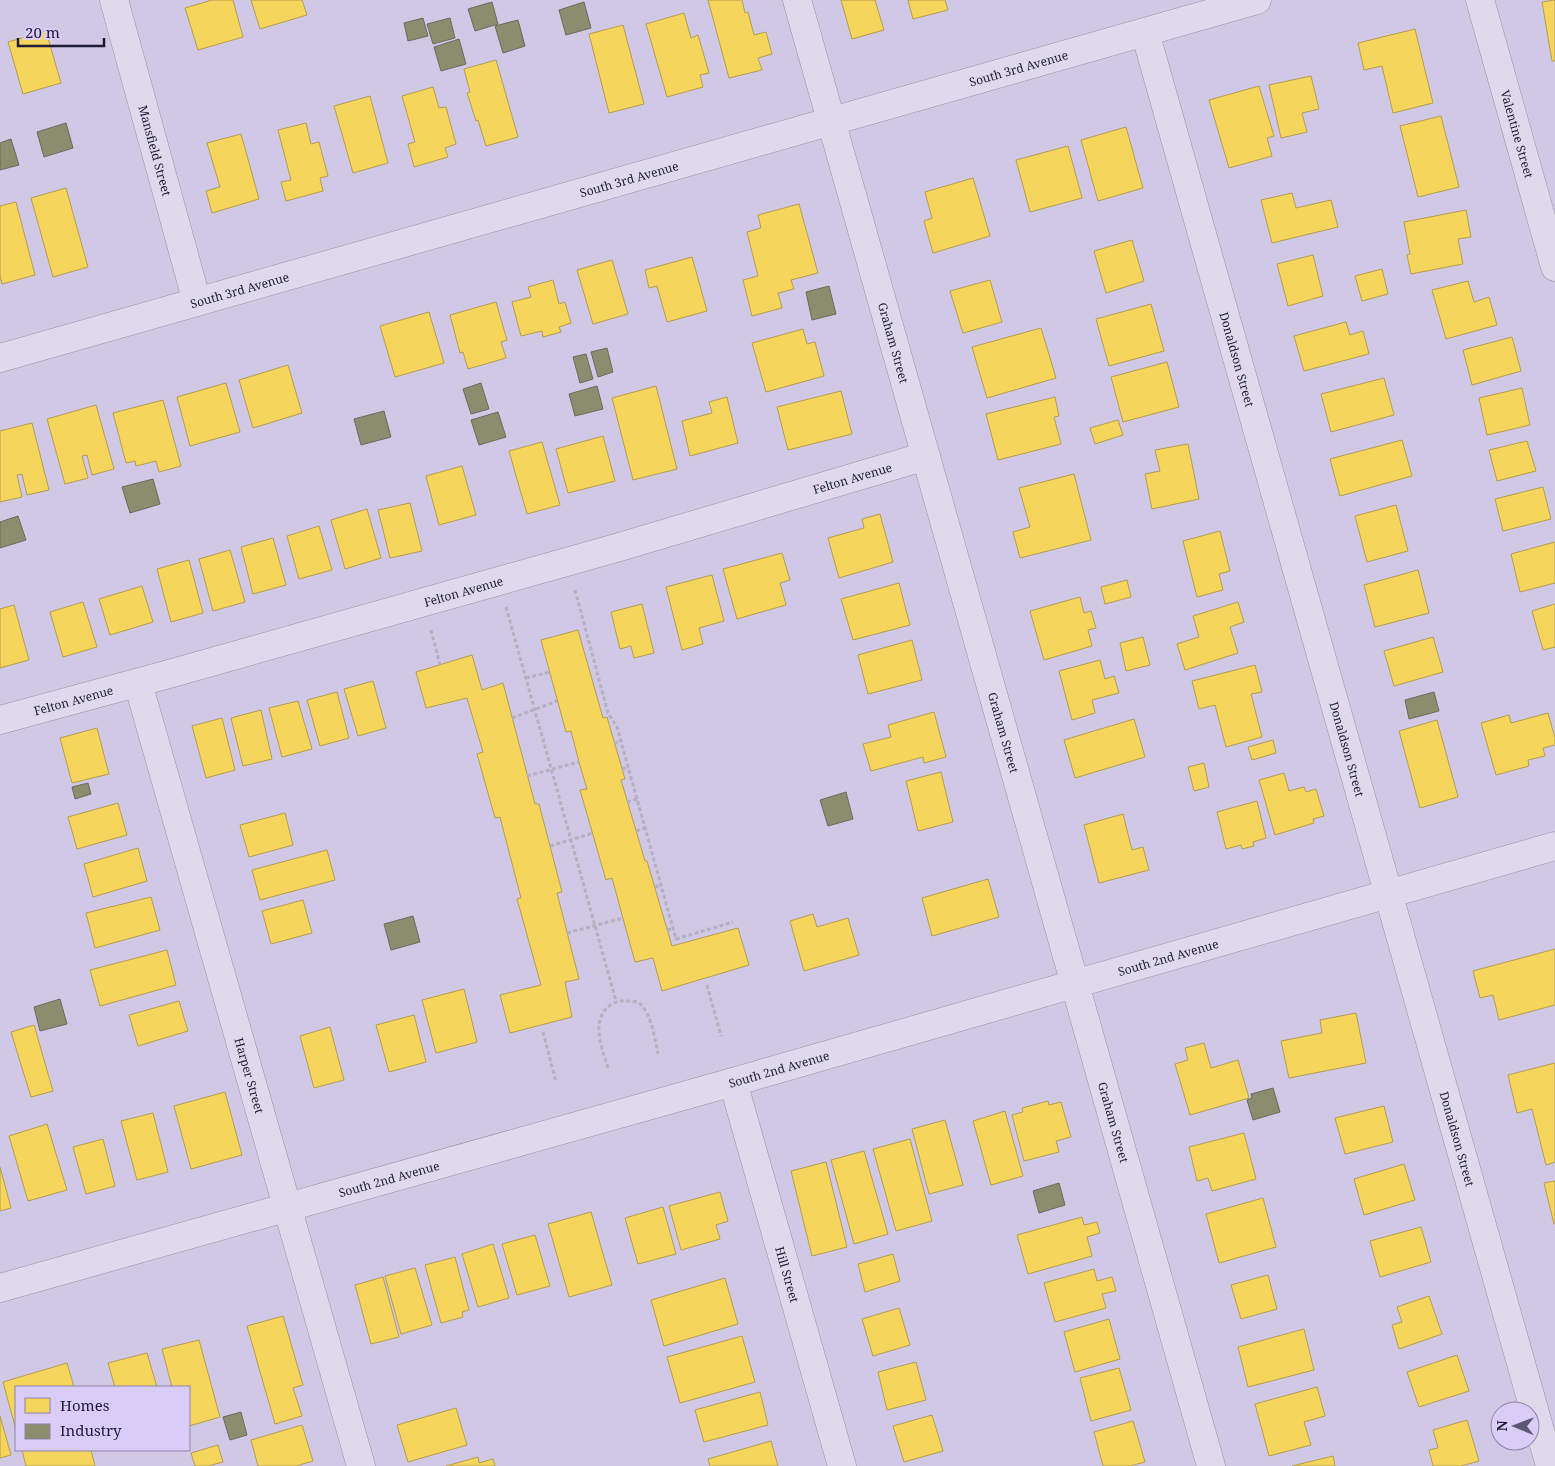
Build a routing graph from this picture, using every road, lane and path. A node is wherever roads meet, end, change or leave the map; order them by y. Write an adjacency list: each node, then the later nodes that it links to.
1 (114, 0): 8 (street, Mansfield Street)
2 (797, 0): 6 (street, Graham Street)
3 (1257, 0): 5 (street, South 3rd Avenue)
4 (1480, 0): 7 (street, Valentine Street)
5 (1144, 32): 6 (street, South 3rd Avenue); 39 (street, Donaldson Street)
6 (832, 122): 8 (street, South 3rd Avenue); 10 (street, Graham Street)
7 (1555, 267)
8 (197, 302): 9 (street, South 3rd Avenue)
9 (0, 358)
10 (926, 456): 11 (street, Felton Avenue); 46 (street, Graham Street)
11 (499, 580): 16 (path); 17 (street, Felton Avenue)
12 (575, 590): 22 (path)
13 (431, 630): 14 (path)
14 (440, 665)
15 (550, 672): 16 (path)
16 (526, 678): 19 (path)
17 (138, 683): 21 (street, Felton Avenue); 55 (street, Harper Street)
18 (558, 701): 19 (path)
19 (535, 709): 20 (path); 26 (path)
20 (512, 718)
21 (0, 720)
22 (621, 741): 23 (path); 25 (path)
23 (614, 743)
24 (579, 762): 26 (path)
25 (629, 767): 27 (path); 29 (path)
26 (552, 769): 28 (path); 34 (path)
27 (622, 769)
28 (527, 776)
29 (637, 799): 30 (path); 31 (path)
30 (627, 802)
31 (645, 828): 32 (path); 37 (path)
32 (636, 831)
33 (592, 833): 34 (path)
34 (571, 840): 35 (path); 42 (path)
35 (550, 846)
36 (1555, 846): 39 (street, South 2nd Avenue)
37 (661, 885): 38 (path); 43 (path)
38 (655, 887)
39 (1388, 894): 46 (street, South 2nd Avenue); 60 (street, Donaldson Street)
40 (623, 918): 42 (path)
41 (733, 922): 43 (path)
42 (595, 926): 45 (path); 48 (path)
43 (673, 929): 44 (path)
44 (668, 930)
45 (567, 933)
46 (1075, 983): 54 (street, South 2nd Avenue); 59 (street, Graham Street)
47 (707, 985): 50 (path)
48 (616, 1001): 51 (path); 52 (path)
49 (543, 1032): 53 (path)
50 (721, 1036)
51 (658, 1054)
52 (608, 1068)
53 (556, 1082)
54 (733, 1082): 55 (street, South 2nd Avenue); 58 (street, Hill Street)
55 (287, 1207): 56 (street, South 2nd Avenue); 57 (street, Harper Street)
56 (0, 1288)
57 (361, 1466)
58 (842, 1466)
59 (1211, 1466)
60 (1550, 1466)

